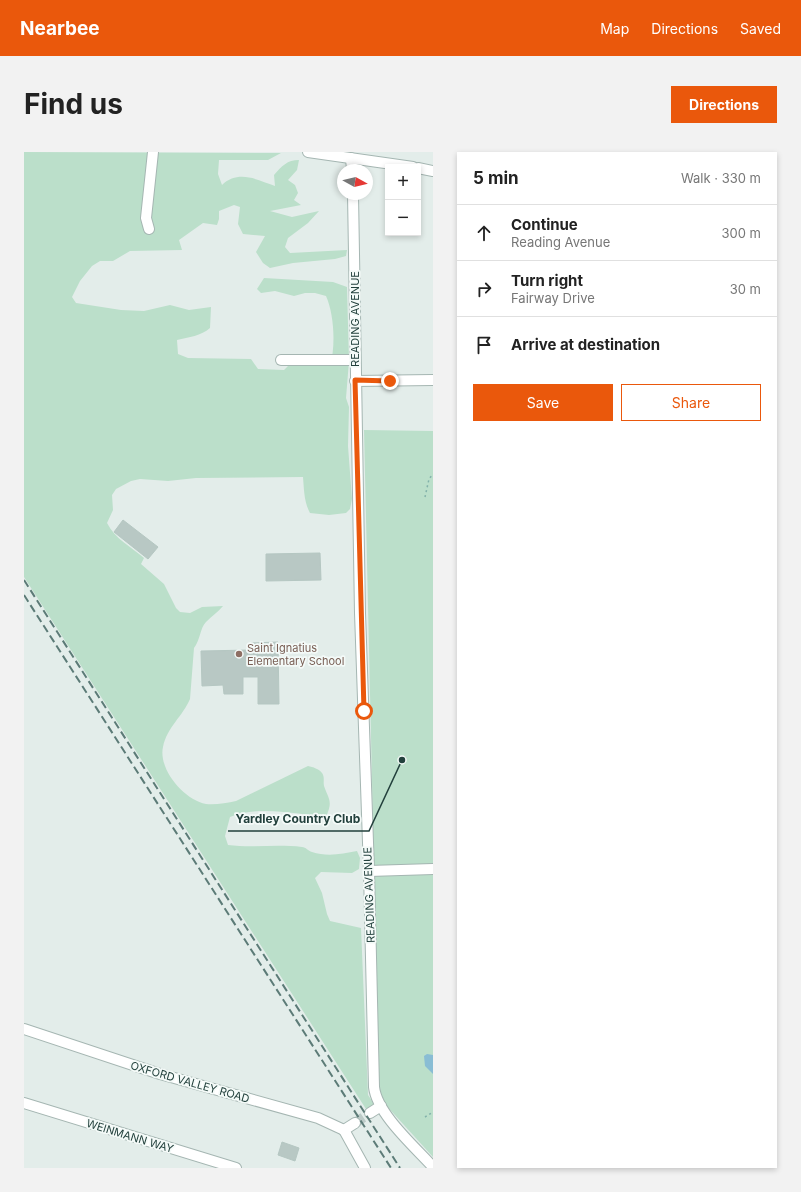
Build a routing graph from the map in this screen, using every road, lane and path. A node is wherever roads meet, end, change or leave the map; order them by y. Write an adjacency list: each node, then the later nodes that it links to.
1 (153, 152): 9 (street)
2 (308, 152): 3 (street)
3 (351, 158): 4 (street); 5 (street)
4 (352, 164)
5 (392, 164)
6 (421, 169): 7 (street)
7 (433, 171)
8 (353, 200): 11 (street, READING AVENUE)
9 (149, 229)
10 (281, 360): 11 (street)
11 (355, 360): 12 (street, READING AVENUE)
12 (355, 380): 13 (street); 17 (street, READING AVENUE)
13 (433, 380)
14 (433, 474): 15 (path)
15 (425, 497)
16 (433, 868): 17 (street)
17 (369, 871): 20 (street, READING AVENUE)
18 (24, 1029): 25 (street, OXFORD VALLEY ROAD)
19 (24, 1103): 26 (street, WEINMANN WAY)
20 (381, 1106): 22 (street); 28 (street, READING AVENUE)
21 (433, 1112): 23 (path)
22 (370, 1113)
23 (425, 1117)
24 (355, 1123): 25 (street)
25 (344, 1130): 27 (street)
26 (236, 1168)
27 (365, 1168)
28 (433, 1168)

